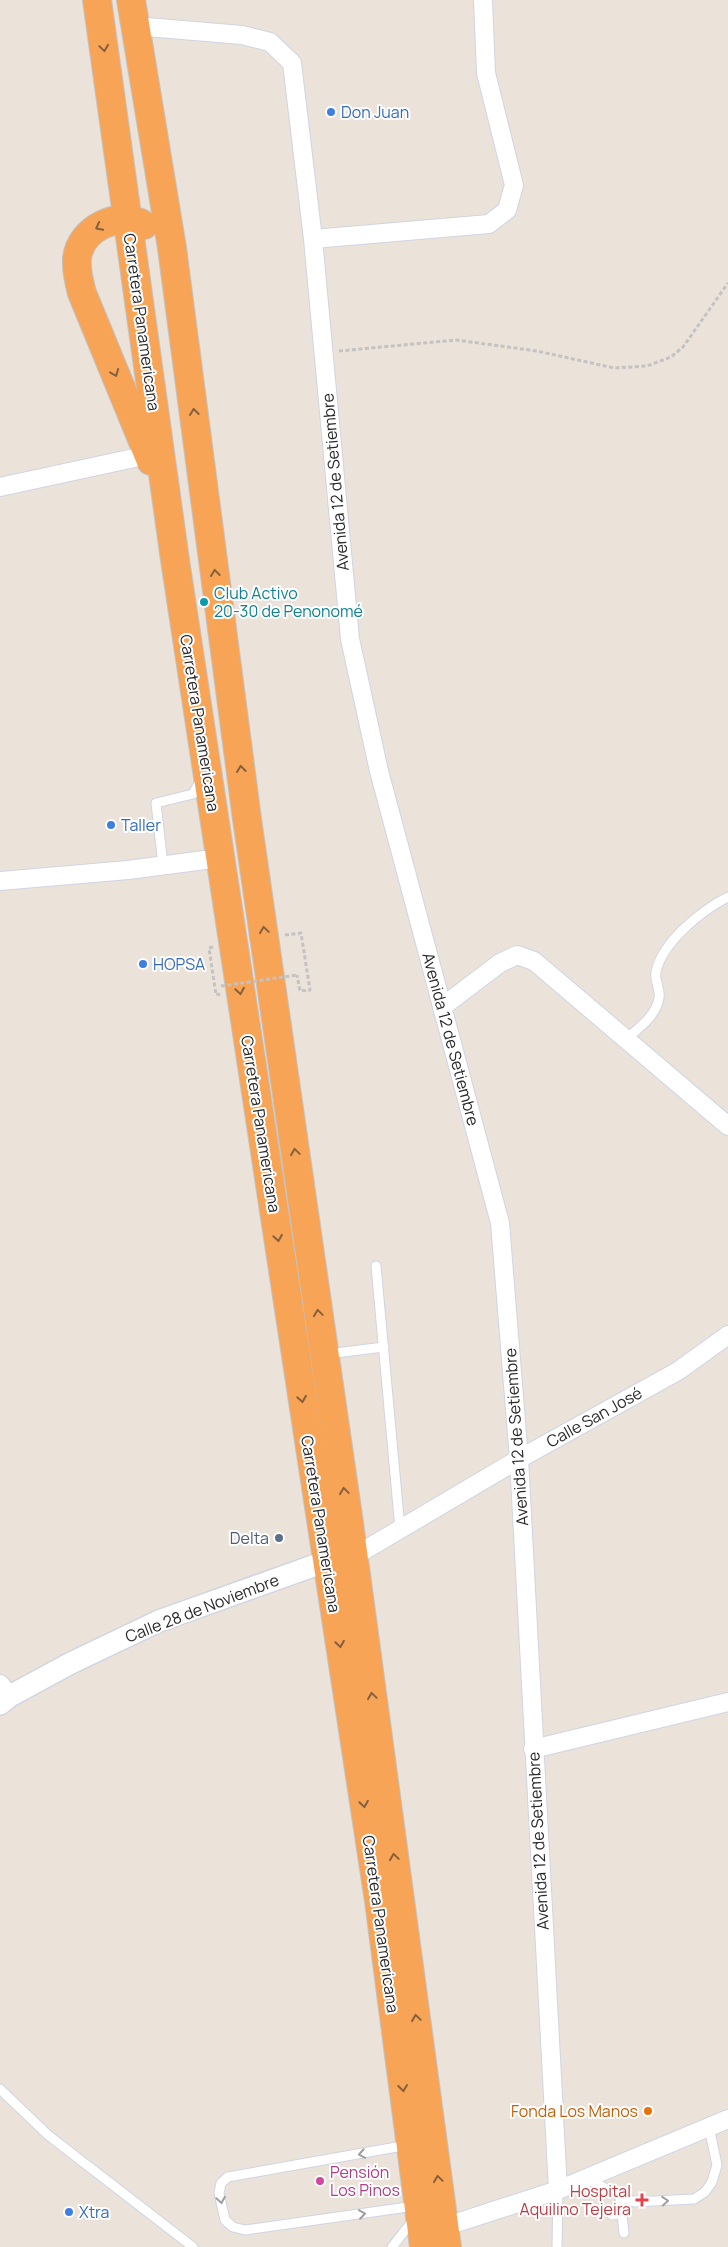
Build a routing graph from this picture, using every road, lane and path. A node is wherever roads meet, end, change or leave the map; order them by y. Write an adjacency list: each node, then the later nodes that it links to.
1 (97, 0): 4 (highway, Carretera Panamericana, one-way to 4)
2 (483, 0): 5 (street)
3 (133, 13): 5 (street, Avenida 12 de Setiembre); 6 (highway, Carretera Panamericana)
4 (128, 220): 6 (highway); 9 (highway, one-way to 9); 11 (highway, Carretera Panamericana)
5 (313, 239): 8 (street, Avenida 12 de Setiembre)
6 (172, 248): 13 (highway, Carretera Panamericana, one-way to 6)
7 (728, 283): 8 (path)
8 (323, 353): 20 (street, Avenida 12 de Setiembre)
9 (148, 455): 10 (street); 11 (highway)
10 (0, 487)
11 (169, 512): 12 (highway, Carretera Panamericana)
12 (207, 770): 14 (highway, Carretera Panamericana); 15 (lane)
13 (247, 819): 14 (highway); 26 (highway, Carretera Panamericana, one-way to 13)
14 (220, 858): 15 (street); 31 (highway, Carretera Panamericana, one-way to 31)
15 (163, 865): 16 (street)
16 (0, 881)
17 (728, 897): 21 (lane)
18 (301, 932): 19 (path, bridge)
19 (221, 986)
20 (442, 1007): 21 (street); 27 (street, Avenida 12 de Setiembre)
21 (626, 1039): 22 (street)
22 (728, 1126)
23 (376, 1266): 25 (lane)
24 (728, 1335): 27 (street, Calle San José)
25 (384, 1348): 26 (lane); 29 (lane)
26 (324, 1354): 28 (highway, Carretera Panamericana, one-way to 26)
27 (519, 1459): 29 (street, Calle San José); 34 (street, Avenida 12 de Setiembre)
28 (349, 1523): 30 (highway, Carretera Panamericana); 31 (highway)
29 (400, 1529): 30 (street, Calle San José)
30 (353, 1557): 46 (highway, Carretera Panamericana, one-way to 30)
31 (327, 1561): 32 (street, Calle 28 de Noviembre); 38 (highway, Carretera Panamericana, one-way to 38)
32 (3, 1694)
33 (728, 1702): 34 (street)
34 (533, 1749): 40 (street, Avenida 12 de Setiembre)
35 (0, 2090): 47 (lane)
36 (728, 2119): 37 (street)
37 (709, 2127): 39 (street); 41 (lane, one-way to 37)
38 (410, 2145): 42 (highway, Carretera Panamericana); 42 (lane, one-way to 42)
39 (587, 2178): 40 (street); 41 (lane)
40 (558, 2190): 46 (street); 50 (lane)
41 (620, 2196): 43 (lane)
42 (418, 2207): 46 (highway); 48 (lane); 49 (highway, Carretera Panamericana)
43 (622, 2214): 44 (lane); 45 (lane)
44 (612, 2215)
45 (624, 2233)
46 (440, 2240)
47 (193, 2247)
48 (392, 2247)
49 (424, 2247)
50 (558, 2247)

